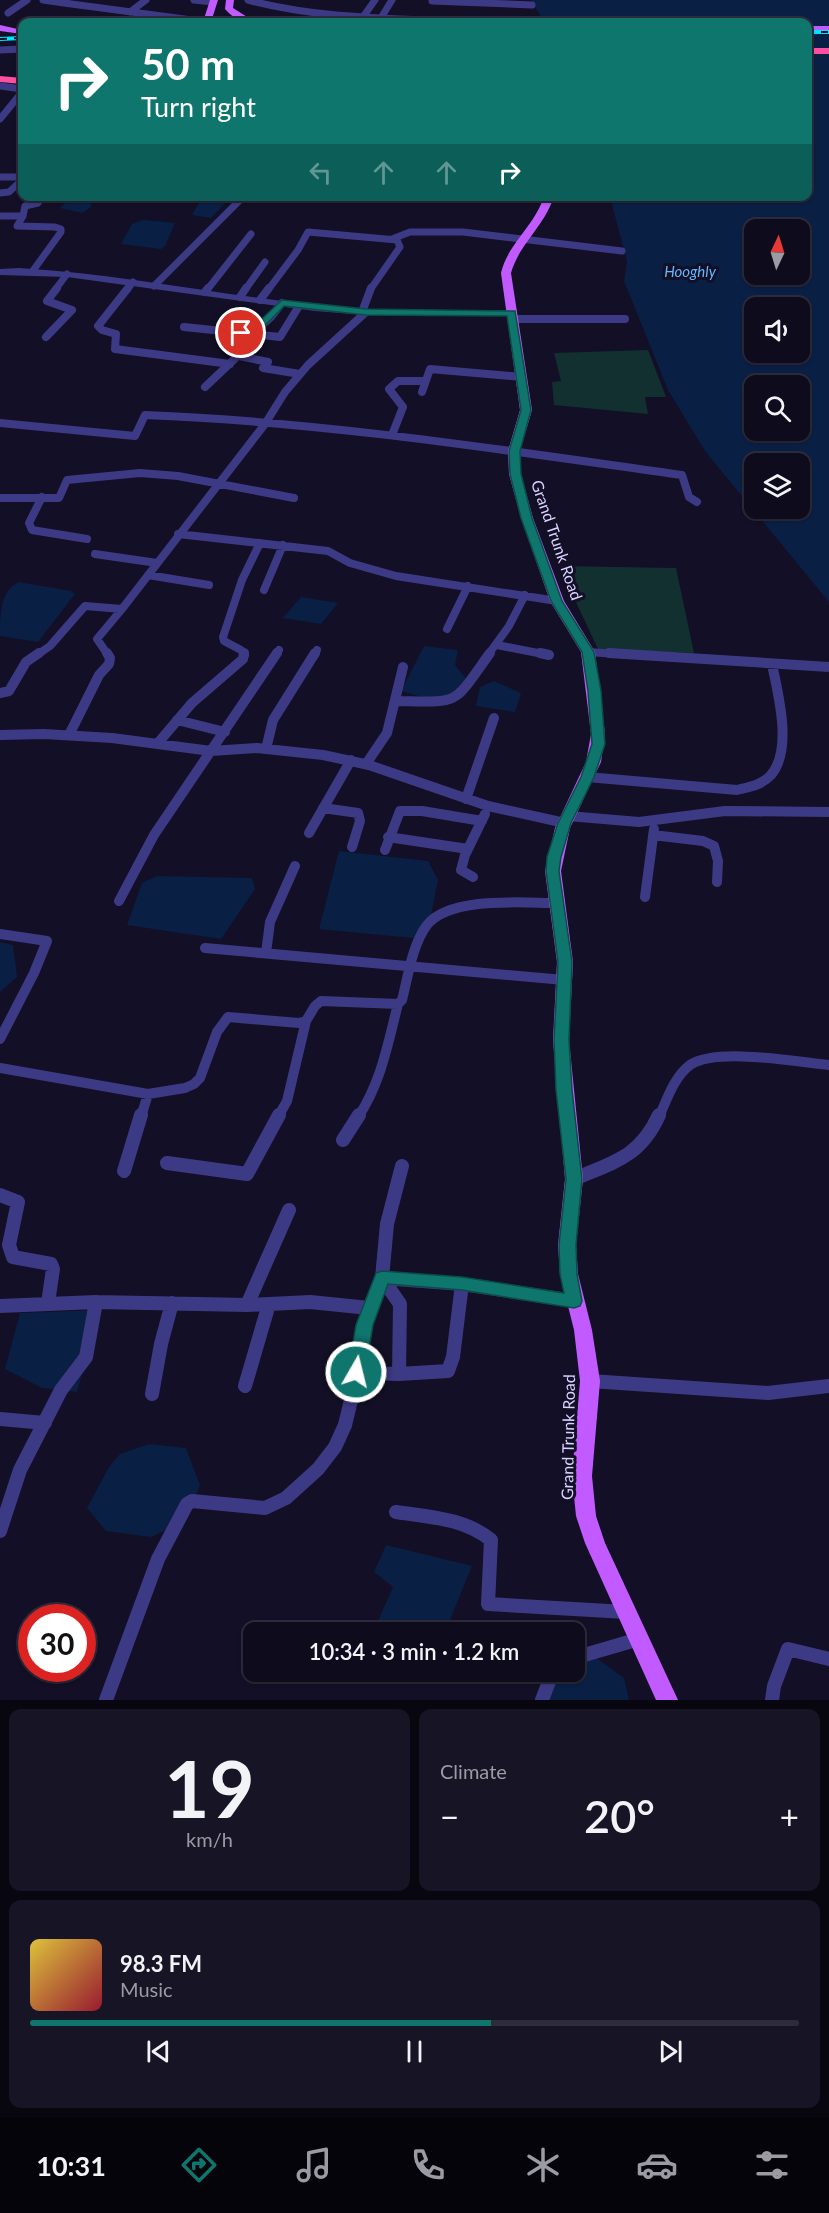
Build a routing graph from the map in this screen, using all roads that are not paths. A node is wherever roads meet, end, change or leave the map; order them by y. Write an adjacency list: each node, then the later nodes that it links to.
1 (27, 0): 17 (street)
2 (43, 0): 10 (street)
3 (146, 0): 16 (street)
4 (194, 0): 11 (street)
5 (230, 0): 21 (main road)
6 (248, 0): 15 (street)
7 (286, 0): 15 (street)
8 (375, 0): 18 (street)
9 (392, 0): 22 (street)
10 (65, 1): 16 (street)
11 (213, 1): 20 (main road)
12 (432, 1): 13 (street); 23 (street)
13 (491, 2): 14 (street)
14 (532, 4)
15 (277, 8): 18 (street)
16 (130, 12): 19 (street)
17 (8, 13)
18 (363, 17): 22 (street)
19 (176, 18)
20 (208, 18)
21 (242, 18)
22 (381, 18)
23 (424, 18)
24 (18, 25): 25 (main road)
25 (0, 26): 28 (main road)
26 (812, 29): 27 (main road)
27 (829, 29)
28 (18, 31)
29 (812, 37): 30 (main road)
30 (829, 37)
31 (18, 49): 32 (street)
32 (0, 50)
33 (812, 51): 34 (highway)
34 (829, 51)
35 (829, 57): 36 (highway)
36 (812, 58)
37 (0, 73): 38 (highway)
38 (18, 75)
39 (0, 79): 40 (highway)
40 (18, 81)
41 (0, 87): 42 (street)
42 (18, 89)
43 (18, 95): 44 (street)
44 (0, 119)
45 (0, 177): 46 (street)
46 (18, 179)
47 (18, 183): 48 (street)
48 (0, 193)
49 (39, 201): 53 (street)
50 (239, 201): 63 (street)
51 (548, 201): 56 (main road, Grand Trunk Road)
52 (0, 216): 53 (street)
53 (23, 216): 60 (street)
54 (251, 234): 64 (street)
55 (392, 239): 56 (street); 66 (street); 69 (street)
56 (523, 240): 57 (street); 70 (main road, Grand Trunk Road)
57 (622, 251)
58 (265, 262): 65 (street)
59 (0, 272): 60 (street)
60 (32, 272): 61 (street)
61 (67, 274): 62 (street); 74 (street)
62 (133, 282): 63 (street); 76 (street)
63 (154, 286): 64 (street)
64 (205, 292): 65 (street)
65 (240, 297): 66 (street)
66 (260, 300): 67 (street)
67 (282, 303): 68 (street); 73 (street)
68 (299, 306): 69 (street); 73 (street)
69 (364, 312): 70 (street); 77 (street)
70 (512, 316): 71 (street); 78 (main road, Grand Trunk Road)
71 (625, 319)
72 (184, 327): 73 (street)
73 (255, 335): 75 (street)
74 (46, 337)
75 (239, 356): 76 (street); 77 (street)
76 (230, 364): 80 (street)
77 (300, 374): 83 (street)
78 (522, 377): 79 (street); 85 (main road, Grand Trunk Road)
79 (425, 381): 81 (street); 84 (street)
80 (205, 387)
81 (422, 392)
82 (0, 423): 83 (street)
83 (265, 424): 84 (street); 86 (street)
84 (392, 435): 85 (street)
85 (514, 451): 90 (street); 102 (main road, Grand Trunk Road)
86 (219, 485): 87 (street); 89 (street); 91 (street)
87 (42, 497): 88 (street); 92 (street)
88 (0, 498)
89 (294, 498)
90 (697, 502)
91 (178, 534): 93 (street); 96 (street)
92 (87, 539)
93 (260, 543): 94 (street); 116 (street)
94 (283, 545): 99 (street); 100 (street)
95 (95, 554): 96 (street)
96 (157, 563): 97 (street)
97 (148, 575): 98 (street); 103 (street)
98 (209, 585)
99 (468, 586): 101 (street); 104 (street)
100 (264, 590)
101 (525, 595): 102 (street); 105 (street)
102 (556, 601): 108 (main road, Grand Trunk Road)
103 (122, 609): 113 (street); 119 (street)
104 (447, 628)
105 (497, 645): 109 (street); 114 (street)
106 (279, 650): 117 (street)
107 (317, 650): 121 (street)
108 (588, 652): 110 (street); 125 (main road, Grand Trunk Road)
109 (549, 655)
110 (772, 664): 112 (street); 125 (street)
111 (403, 667): 114 (street)
112 (829, 668)
113 (0, 693)
114 (396, 701): 124 (street)
115 (494, 718): 126 (street)
116 (177, 720): 117 (street); 120 (street)
117 (225, 732): 122 (street)
118 (0, 735): 119 (street)
119 (69, 735): 120 (street)
120 (158, 743): 122 (street)
121 (266, 749): 122 (street); 123 (street)
122 (211, 751): 143 (street)
123 (351, 760): 124 (street); 128 (street)
124 (366, 764): 126 (street)
125 (587, 777): 130 (main road, Grand Trunk Road)
126 (466, 799): 127 (street)
127 (488, 806): 130 (street); 132 (street)
128 (323, 808): 133 (street); 136 (street)
129 (829, 812): 131 (street)
130 (566, 819): 131 (street); 144 (main road, Grand Trunk Road)
131 (656, 820): 134 (street)
132 (482, 821): 135 (street); 137 (street)
133 (309, 833)
134 (653, 835): 141 (street); 142 (street)
135 (388, 837): 137 (street); 138 (street)
136 (352, 847)
137 (468, 849): 140 (street)
138 (385, 850)
139 (295, 866): 147 (street)
140 (473, 877)
141 (717, 882)
142 (645, 897)
143 (120, 901)
144 (556, 903): 148 (street); 149 (main road, Grand Trunk Road)
145 (0, 934): 152 (street)
146 (205, 948): 147 (street)
147 (266, 953): 148 (street)
148 (412, 966): 149 (street); 150 (street)
149 (564, 980): 160 (main road, Grand Trunk Road)
150 (398, 1004): 151 (street); 156 (street)
151 (306, 1021): 155 (street); 157 (street)
152 (0, 1039)
153 (829, 1065): 160 (street)
154 (0, 1068): 155 (street)
155 (148, 1094): 159 (street)
156 (343, 1140)
157 (167, 1163)
158 (402, 1166): 163 (street)
159 (124, 1171)
160 (574, 1179): 165 (main road, Grand Trunk Road)
161 (0, 1195): 167 (street)
162 (289, 1210): 170 (street)
163 (382, 1278): 164 (street); 172 (street); 174 (street)
164 (462, 1284): 165 (street); 174 (street)
165 (574, 1301): 175 (main road, Grand Trunk Road)
166 (96, 1302): 167 (street); 168 (street); 180 (street)
167 (48, 1304): 171 (street)
168 (172, 1304): 170 (street); 178 (street)
169 (268, 1304): 170 (street); 172 (street); 176 (street)
170 (247, 1305)
171 (0, 1306)
172 (369, 1308): 173 (street)
173 (356, 1372): 174 (street); 188 (street)
174 (399, 1374)
175 (590, 1382): 177 (street); 183 (main road, Grand Trunk Road)
176 (246, 1386)
177 (829, 1386)
178 (153, 1394)
179 (0, 1419): 180 (street)
180 (45, 1423): 182 (street)
181 (396, 1512): 183 (street)
182 (0, 1531)
183 (626, 1612): 184 (main road, Grand Trunk Road)
184 (639, 1639): 185 (street); 190 (main road, Grand Trunk Road)
185 (585, 1655)
186 (829, 1659): 191 (street)
187 (549, 1682): 189 (street)
188 (106, 1700)
189 (542, 1700)
190 (667, 1700)
191 (772, 1700)

